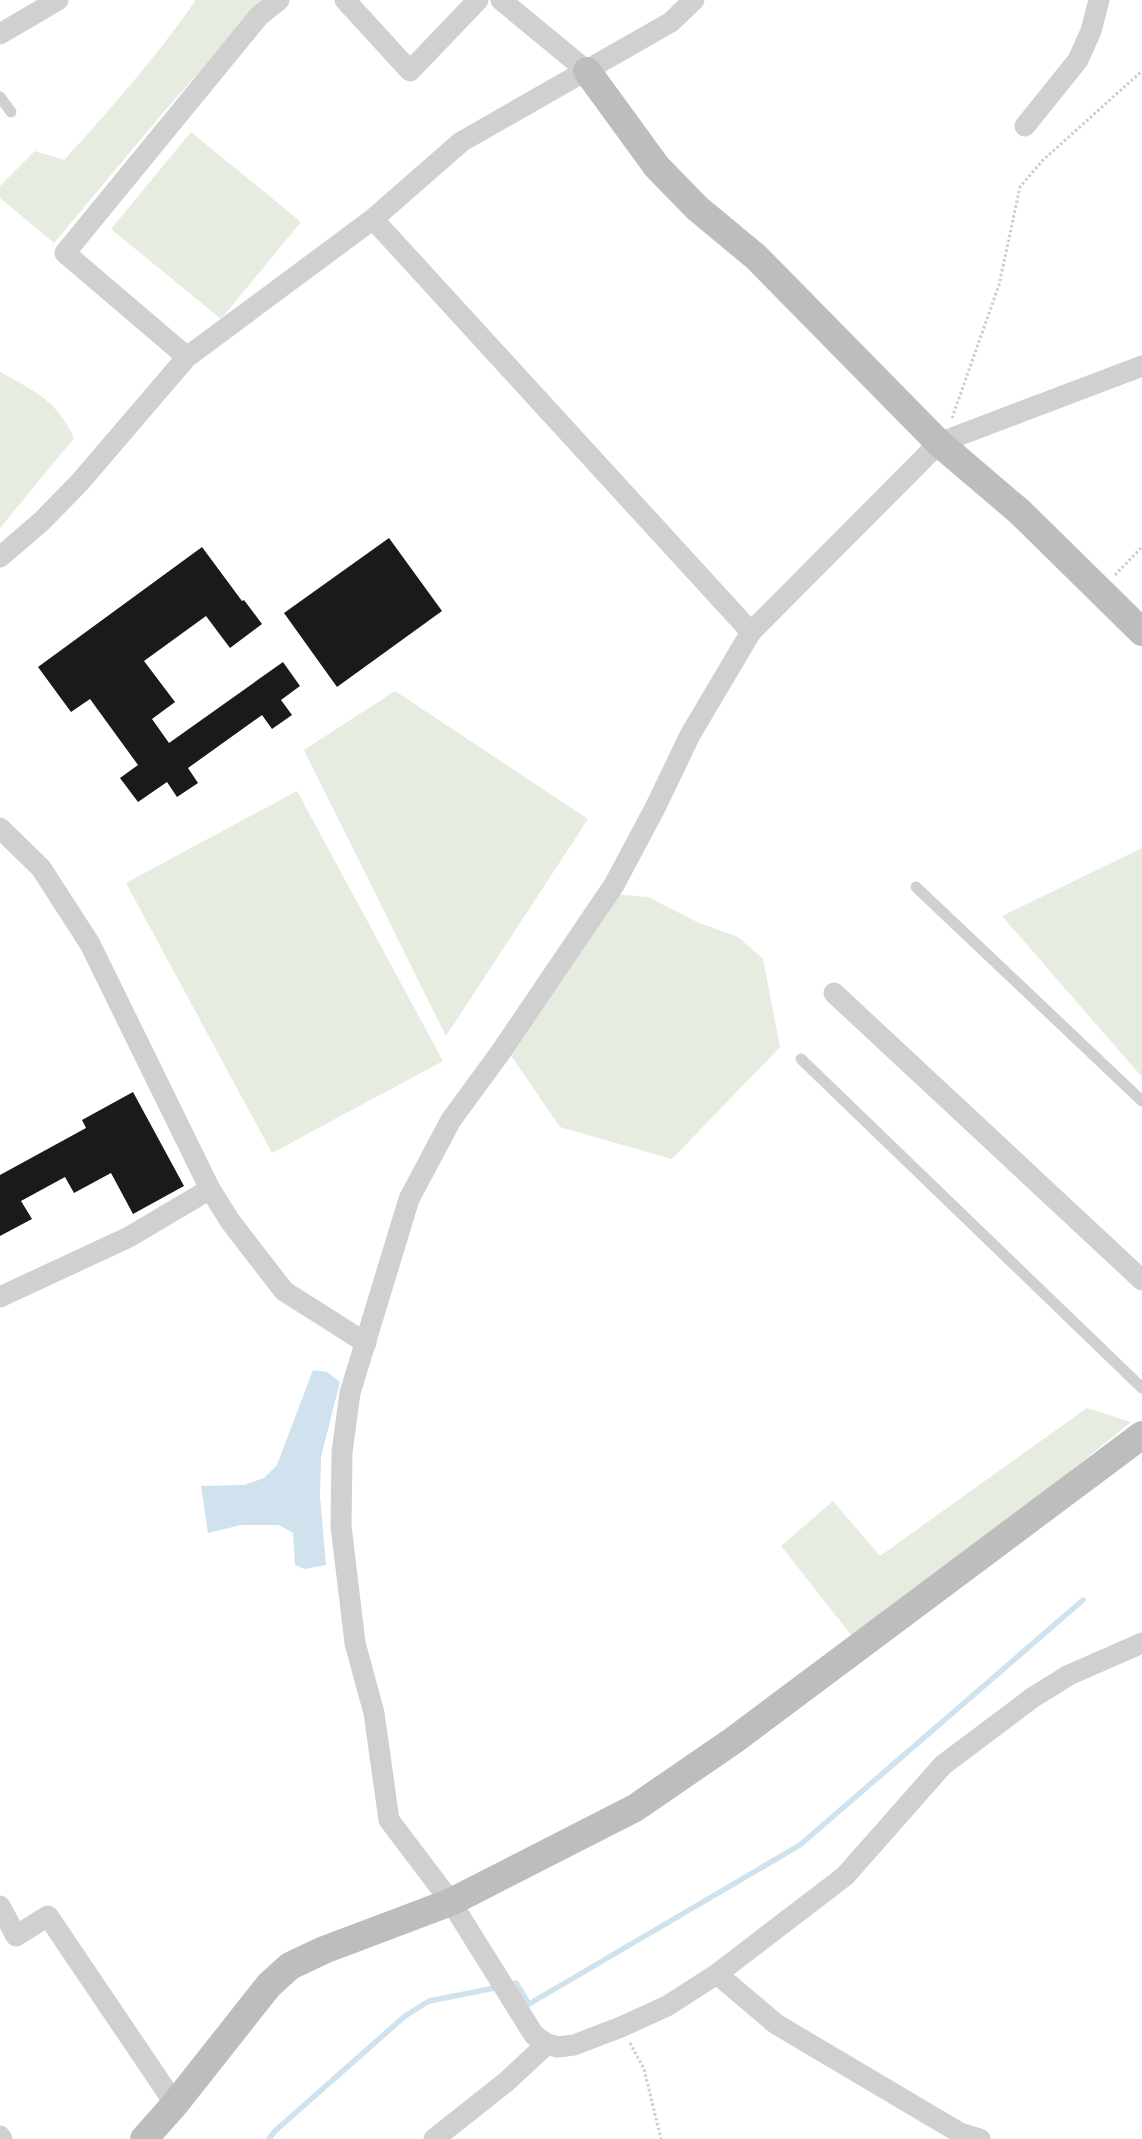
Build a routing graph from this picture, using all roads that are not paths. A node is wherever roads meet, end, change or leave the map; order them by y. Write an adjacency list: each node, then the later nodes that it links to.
1 (58, 0): 8 (street)
2 (279, 0): 14 (street)
3 (345, 0): 4 (street)
4 (478, 0)
5 (694, 0): 9 (street)
6 (1099, 0): 12 (street)
7 (518, 4): 9 (street)
8 (0, 34)
9 (587, 71): 13 (street); 16 (street)
10 (0, 98): 11 (lane)
11 (11, 112)
12 (1025, 126)
13 (373, 219): 14 (street); 18 (street)
14 (187, 357): 17 (street)
15 (1142, 366): 16 (street)
16 (939, 443): 18 (street); 19 (street)
17 (0, 557)
18 (751, 632): 28 (street)
19 (1142, 632)
20 (0, 828): 25 (street)
21 (916, 887): 24 (lane)
22 (834, 993): 26 (street)
23 (801, 1059): 29 (lane)
24 (1142, 1101)
25 (210, 1189): 27 (street); 28 (street)
26 (1142, 1280)
27 (0, 1297)
28 (366, 1343): 32 (street)
29 (1142, 1388)
30 (1142, 1435): 32 (street)
31 (1142, 1643): 34 (street)
32 (451, 1902): 35 (street); 36 (street)
33 (0, 1906): 36 (street)
34 (717, 1974): 35 (street); 41 (street)
35 (548, 2044): 40 (street)
36 (176, 2104): 39 (street)
37 (0, 2136): 38 (street)
38 (2, 2139)
39 (144, 2139)
40 (434, 2139)
41 (980, 2139)

